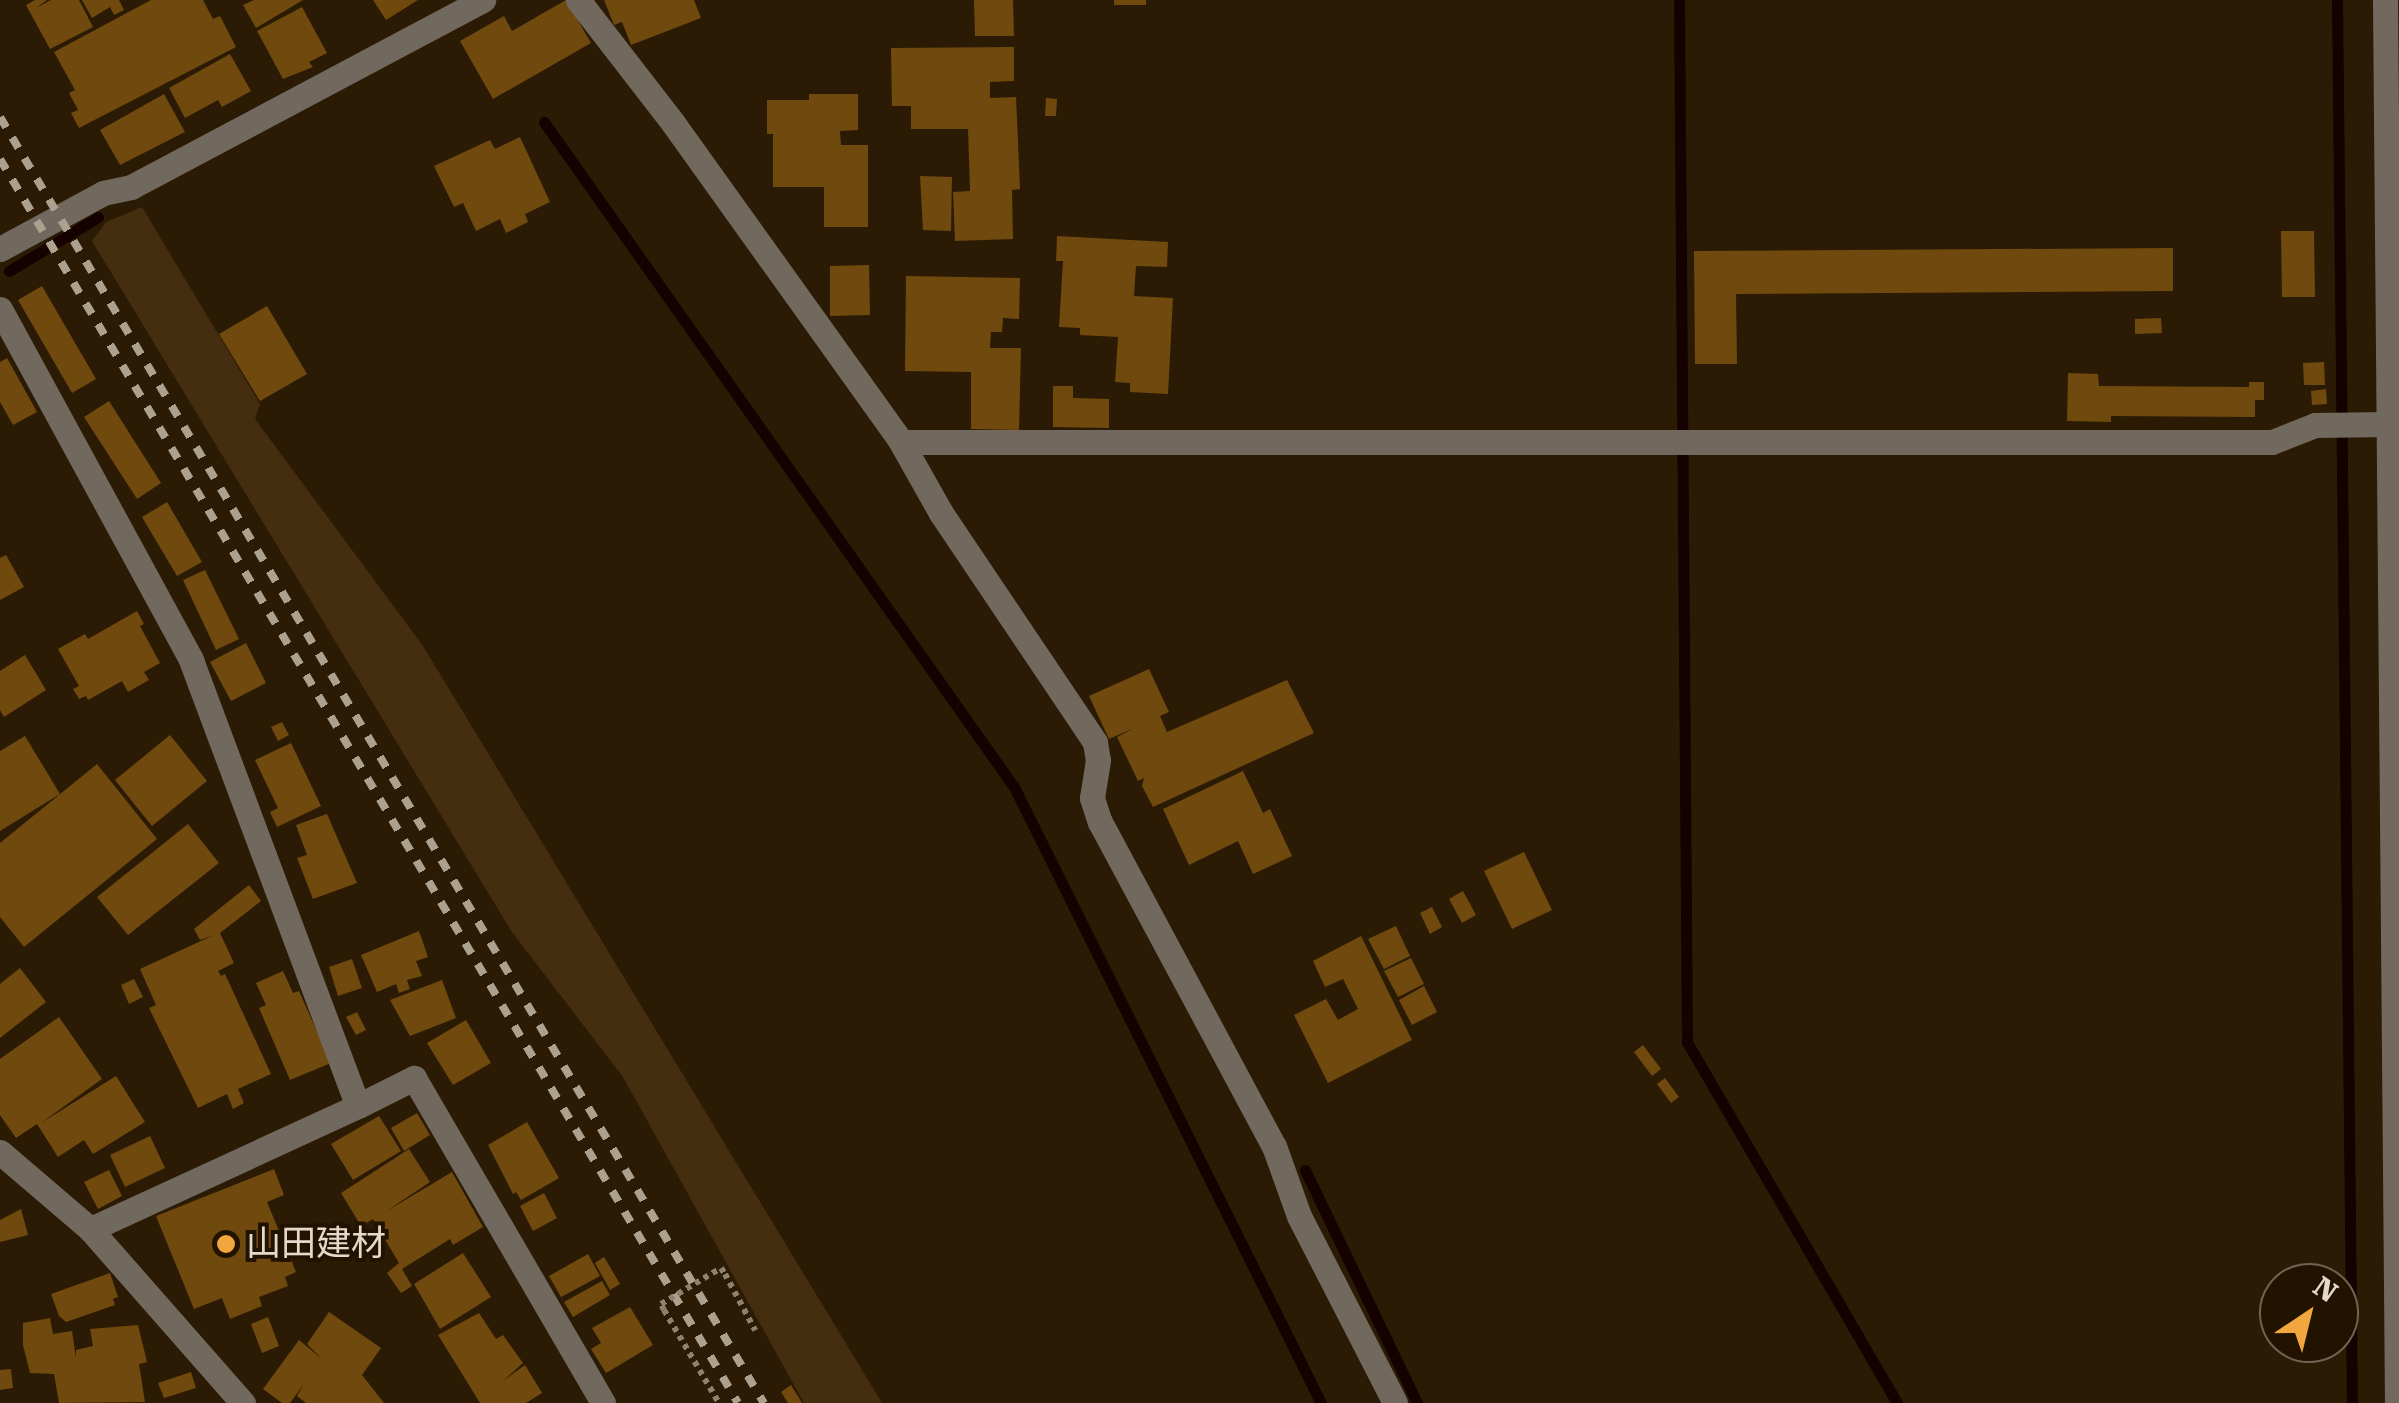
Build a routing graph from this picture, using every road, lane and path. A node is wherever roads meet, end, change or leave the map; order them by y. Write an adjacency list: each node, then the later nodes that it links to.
1 (483, 0): 4 (street)
2 (578, 0): 7 (street)
3 (2385, 0): 6 (street)
4 (0, 249)
5 (0, 308): 8 (street)
6 (2388, 424): 7 (street); 16 (street)
7 (900, 442): 15 (street)
8 (358, 1106): 10 (street); 13 (street)
9 (0, 1152): 10 (street)
10 (90, 1229): 12 (street)
11 (755, 1330): 14 (path, bridge)
12 (243, 1403)
13 (603, 1403)
14 (719, 1403)
15 (1395, 1403)
16 (2397, 1403)

